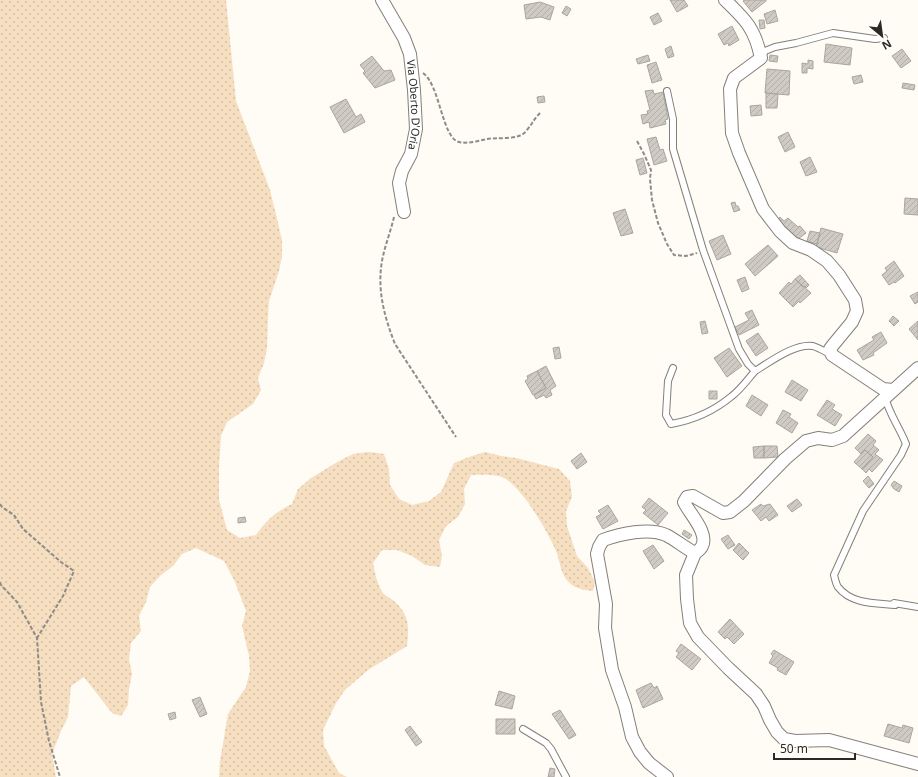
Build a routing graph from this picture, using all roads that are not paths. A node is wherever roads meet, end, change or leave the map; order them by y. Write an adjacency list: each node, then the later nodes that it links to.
1 (382, 0): 6 (street, Via Oberto D'Oria)
2 (725, 0): 4 (street)
3 (884, 38): 4 (lane)
4 (761, 58): 7 (street)
5 (667, 91): 9 (lane)
6 (400, 212)
7 (832, 355): 9 (lane); 11 (street)
8 (673, 368): 9 (lane)
9 (755, 371)
10 (917, 371): 11 (street)
11 (889, 394): 12 (street); 13 (lane)
12 (695, 553): 15 (street); 17 (street)
13 (918, 607)
14 (523, 729): 16 (lane)
15 (918, 764)
16 (566, 777)
17 (667, 777)

